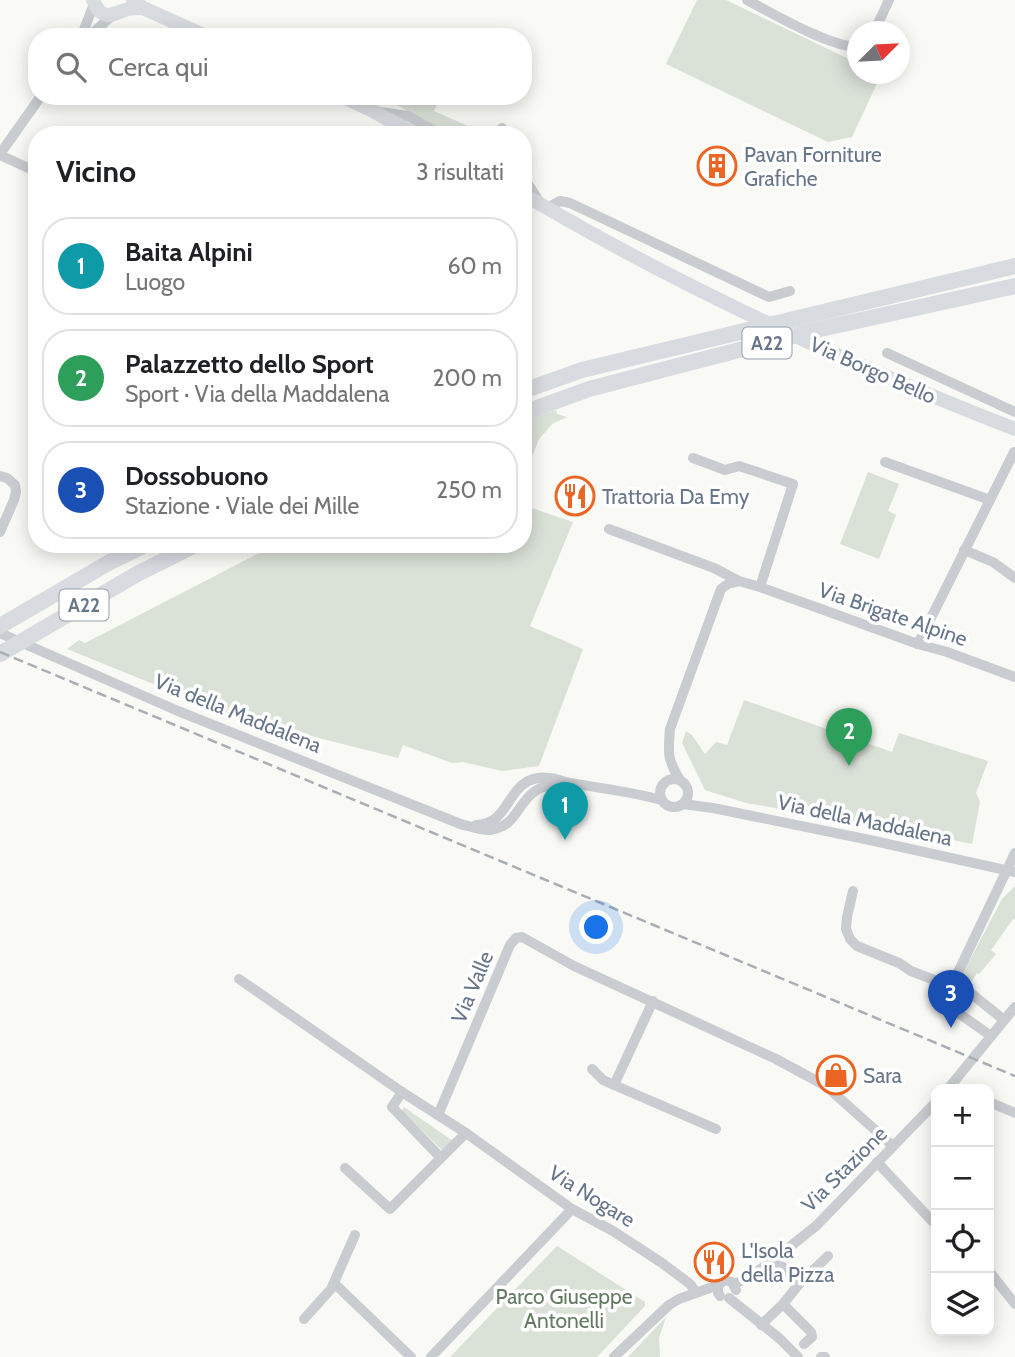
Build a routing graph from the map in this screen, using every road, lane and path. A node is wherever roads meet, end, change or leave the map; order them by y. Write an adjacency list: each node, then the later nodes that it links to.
1 (747, 0): 9 (street)
2 (889, 0): 5 (street)
3 (94, 2): 4 (main road); 6 (street)
4 (129, 7): 7 (street); 8 (main road)
5 (879, 21)
6 (84, 28)
7 (100, 28)
8 (184, 28)
9 (847, 46)
10 (35, 105): 15 (street)
11 (360, 105): 12 (main road)
12 (373, 111): 13 (main road); 14 (street)
13 (400, 126)
14 (426, 126)
15 (0, 154): 16 (street)
16 (28, 168)
17 (532, 189): 19 (street, Via Borgo Bello)
18 (532, 199): 19 (main road, Via Borgo Bello)
19 (545, 207): 22 (street); 27 (main road, Via Borgo Bello)
20 (1015, 266): 24 (highway, A22)
21 (1015, 286): 25 (highway, A22)
22 (790, 291)
23 (887, 353): 26 (street, Via Borgo Bello)
24 (532, 388)
25 (532, 410)
26 (1015, 412)
27 (1015, 429)
28 (1014, 453): 32 (street)
29 (693, 458): 40 (street)
30 (885, 462): 32 (street)
31 (0, 475): 34 (street)
32 (990, 500): 35 (street)
33 (609, 529): 39 (street, Via Brigate Alpine)
34 (0, 532)
35 (964, 550): 38 (street); 42 (street)
36 (128, 553): 41 (highway, A22)
37 (180, 553): 43 (highway, A22)
38 (1015, 578)
39 (739, 581): 40 (street, Via Brigate Alpine); 45 (street)
40 (760, 587): 42 (street, Via Brigate Alpine)
41 (1, 627): 49 (street, Via della Maddalena)
42 (918, 644): 44 (street, Via Brigate Alpine)
43 (0, 654)
44 (1015, 677)
45 (671, 765): 46 (street); 47 (street)
46 (680, 780): 47 (street, Via della Maddalena); 48 (street, Via della Maddalena)
47 (664, 783): 49 (street, Via della Maddalena); 50 (street)
48 (688, 791): 51 (street); 52 (street, Via della Maddalena)
49 (636, 793): 50 (street, Via della Maddalena)
50 (662, 800): 51 (street, Via della Maddalena)
51 (683, 804): 52 (street, Via della Maddalena)
52 (708, 807): 54 (street, Via della Maddalena)
53 (1015, 853): 54 (street)
54 (1011, 872): 57 (street)
55 (853, 891): 57 (street)
56 (239, 979): 66 (street, Via Nogare)
57 (951, 987): 58 (street)
58 (973, 995): 61 (street); 62 (street)
59 (653, 1001): 65 (street); 70 (street, Via Valle); 73 (street, Via Valle)
60 (1015, 1007): 61 (street)
61 (1004, 1020): 62 (street)
62 (991, 1036): 64 (street)
63 (592, 1069): 65 (street)
64 (956, 1084)
65 (614, 1085): 71 (street)
66 (402, 1091): 70 (street, Via Nogare); 74 (street)
67 (994, 1104): 69 (street)
68 (931, 1107): 73 (street, Via Stazione)
69 (1015, 1113)
70 (438, 1115): 72 (street, Via Nogare)
71 (716, 1129)
72 (466, 1133): 74 (street); 77 (street, Via Nogare)
73 (893, 1146): 75 (street, Via Stazione)
74 (441, 1158): 76 (street)
75 (877, 1162): 78 (street); 81 (street, Via Stazione)
76 (345, 1168)
77 (572, 1209): 86 (street, Via Nogare); 93 (street)
78 (931, 1220)
79 (355, 1236): 83 (street)
80 (828, 1256): 84 (street)
81 (774, 1259): 84 (street); 85 (street, Via Stazione)
82 (991, 1273): 88 (street)
83 (334, 1283): 89 (street); 92 (street)
84 (800, 1283): 87 (street)
85 (730, 1289): 86 (street, Via Stazione); 90 (street)
86 (696, 1292): 94 (street, Via Stazione)
87 (783, 1304): 90 (street); 91 (street)
88 (1015, 1304)
89 (304, 1319)
90 (761, 1325): 95 (street)
91 (804, 1344)
92 (411, 1357)
93 (431, 1357)
94 (614, 1357)
95 (798, 1357)

